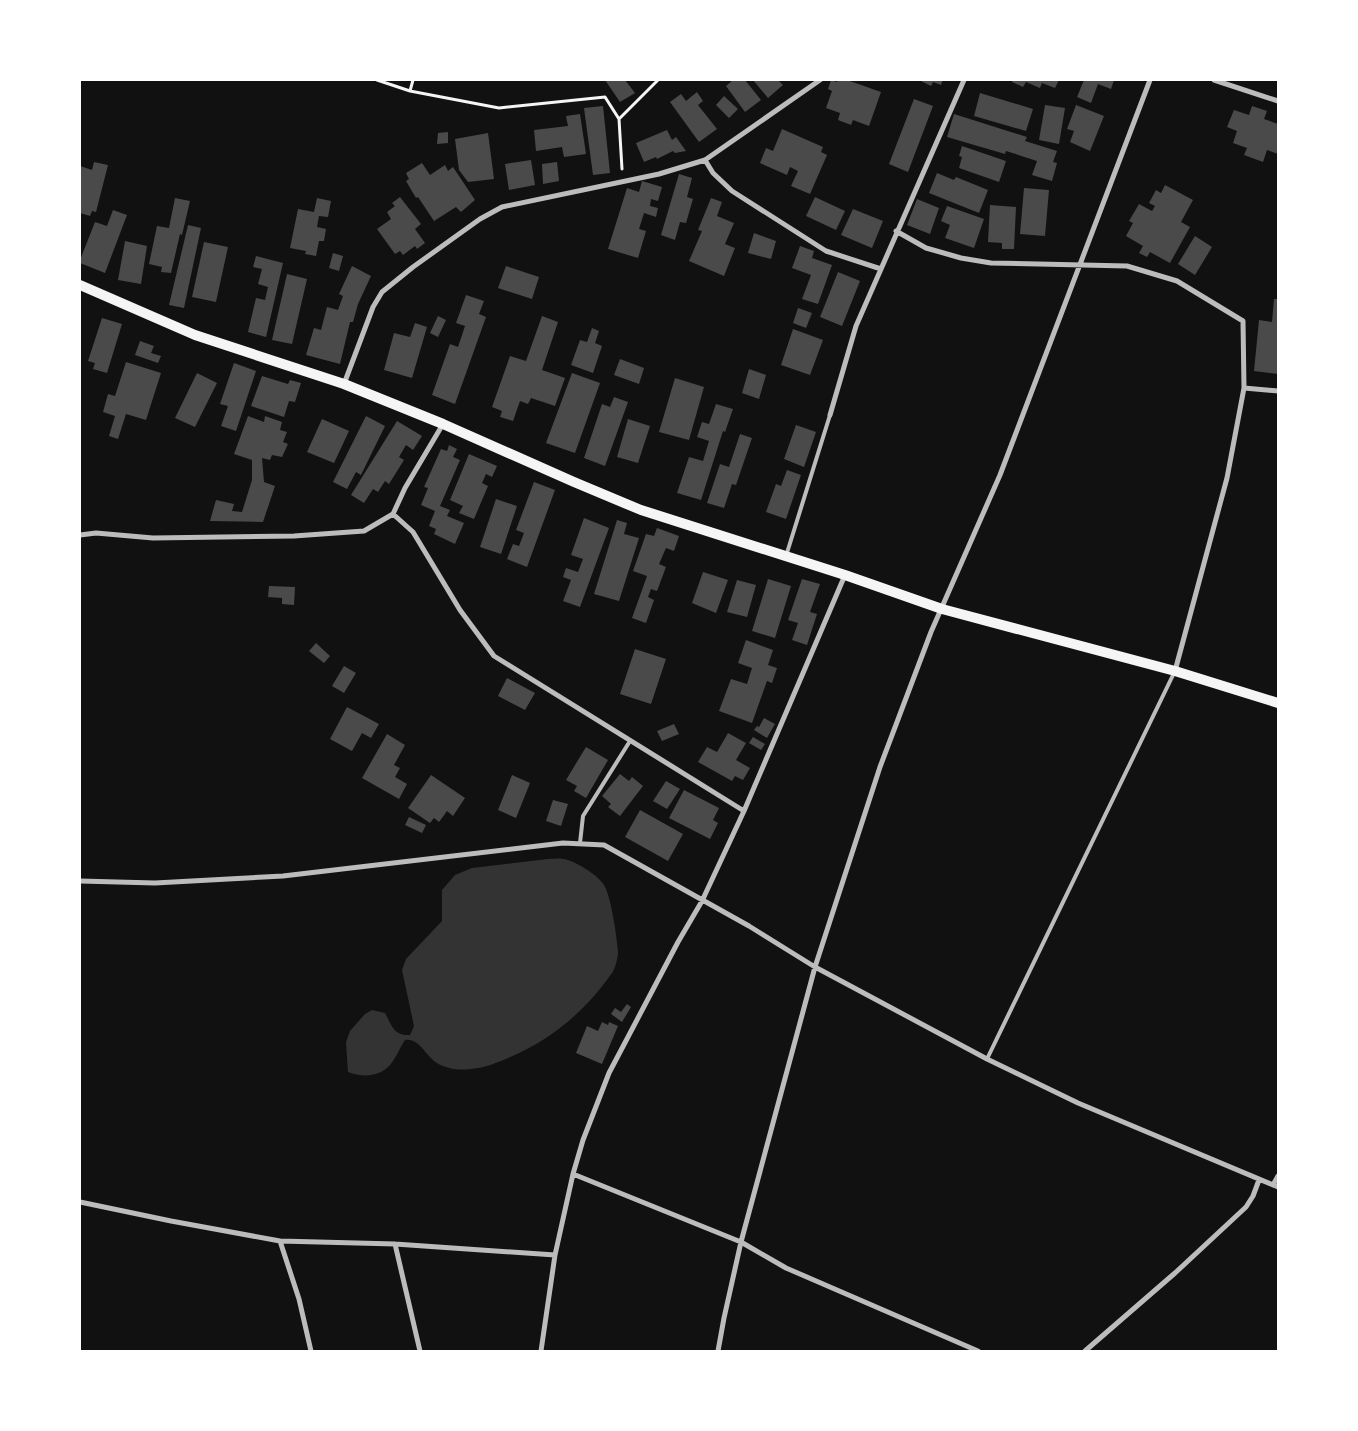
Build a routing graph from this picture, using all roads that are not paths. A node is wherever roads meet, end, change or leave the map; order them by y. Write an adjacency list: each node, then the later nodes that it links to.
1 (820, 80): 6 (street)
2 (964, 80): 7 (street)
3 (1150, 80): 8 (street)
4 (1214, 80): 5 (street)
5 (1278, 101)
6 (704, 160): 9 (street); 11 (street)
7 (896, 232): 8 (street); 9 (street)
8 (1079, 264): 12 (street); 20 (street)
9 (881, 269): 14 (street)
10 (80, 285): 11 (main road)
11 (344, 384): 15 (main road)
12 (1244, 388): 13 (street); 21 (street)
13 (1278, 391)
14 (830, 415): 18 (lane)
15 (443, 424): 16 (street); 18 (main road)
16 (393, 514): 17 (street); 23 (street)
17 (80, 535)
18 (786, 557): 19 (main road)
19 (845, 575): 20 (main road); 24 (street)
20 (942, 609): 21 (main road); 28 (street)
21 (1175, 671): 22 (main road); 29 (lane)
22 (1278, 703)
23 (630, 741): 24 (street); 25 (lane)
24 (744, 811): 27 (street)
25 (580, 843): 26 (street); 27 (street)
26 (80, 881)
27 (702, 901): 28 (street); 30 (street)
28 (815, 968): 29 (street); 36 (street)
29 (987, 1060): 32 (street)
30 (573, 1174): 36 (street); 38 (street)
31 (1278, 1176): 33 (street)
32 (1259, 1180): 33 (street); 44 (street)
33 (1276, 1186)
34 (80, 1202): 35 (street)
35 (280, 1241): 37 (street); 39 (street)
36 (741, 1242): 42 (street); 43 (street)
37 (395, 1244): 38 (street); 40 (street)
38 (555, 1255): 41 (street)
39 (311, 1351)
40 (420, 1351)
41 (541, 1351)
42 (718, 1351)
43 (978, 1351)
44 (1085, 1351)

